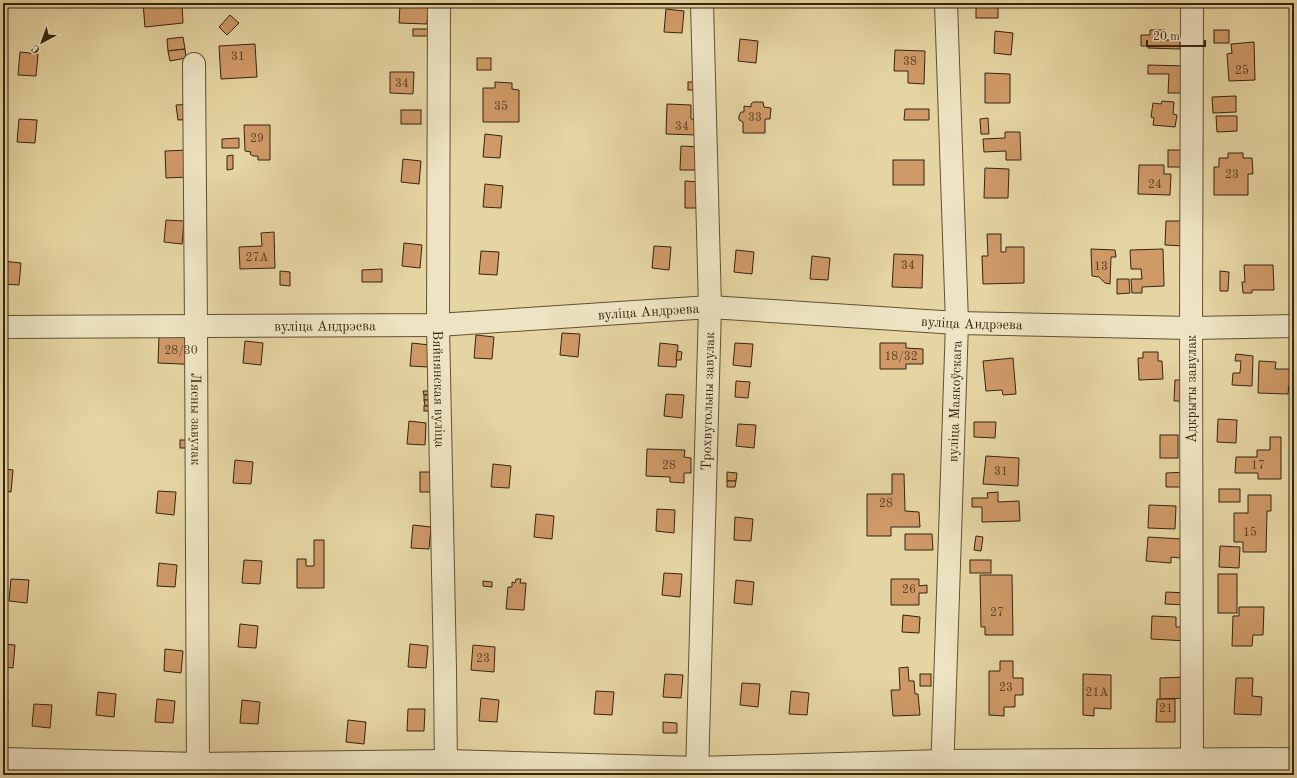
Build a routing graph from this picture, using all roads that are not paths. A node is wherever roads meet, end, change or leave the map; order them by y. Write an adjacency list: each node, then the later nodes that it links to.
1 (439, 3): 8 (street, Вяйнянская вуліца)
2 (702, 3): 6 (street, Трохвугольны завулак)
3 (946, 3): 7 (street, вуліца Маякоўскага)
4 (1192, 3): 12 (street, Адкрыты завулак)
5 (194, 64): 9 (street, Лясны завулак)
6 (710, 307): 7 (street, вуліца Андрэева); 8 (street, вуліца Андрэева); 19 (street, Трохвугольны завулак)
7 (957, 323): 12 (street, вуліца Андрэева); 17 (street, вуліца Маякоўскага)
8 (438, 325): 9 (street, вуліца Андрэева); 16 (street, Вяйнянская вуліца)
9 (196, 326): 11 (street, вуліца Андрэева); 18 (street, Лясны завулак)
10 (1294, 326): 12 (street, вуліца Андрэева)
11 (3, 327)
12 (1191, 328): 15 (street, Адкрыты завулак)
13 (3, 759): 18 (street)
14 (1294, 759): 15 (street)
15 (1192, 767): 17 (street)
16 (446, 768): 18 (street); 19 (street)
17 (942, 768): 19 (street)
18 (198, 770)
19 (698, 771)

